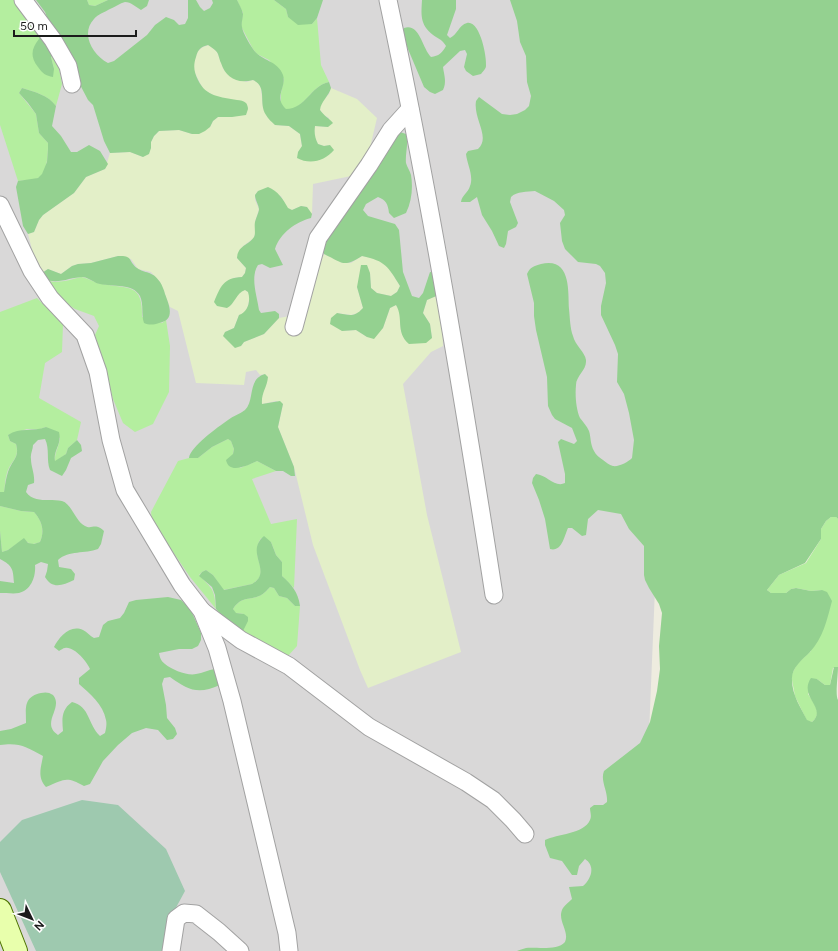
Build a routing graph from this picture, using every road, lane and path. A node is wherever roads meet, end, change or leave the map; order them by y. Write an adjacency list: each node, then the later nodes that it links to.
1 (23, 0): 3 (street)
2 (388, 0): 4 (street)
3 (72, 84)
4 (410, 108): 6 (street); 7 (street)
5 (0, 205): 8 (street)
6 (294, 327)
7 (494, 595)
8 (202, 611): 9 (street); 14 (street)
9 (525, 834)
10 (0, 910): 11 (street)
11 (16, 951)
12 (171, 951): 13 (street)
13 (240, 951)
14 (288, 951)

